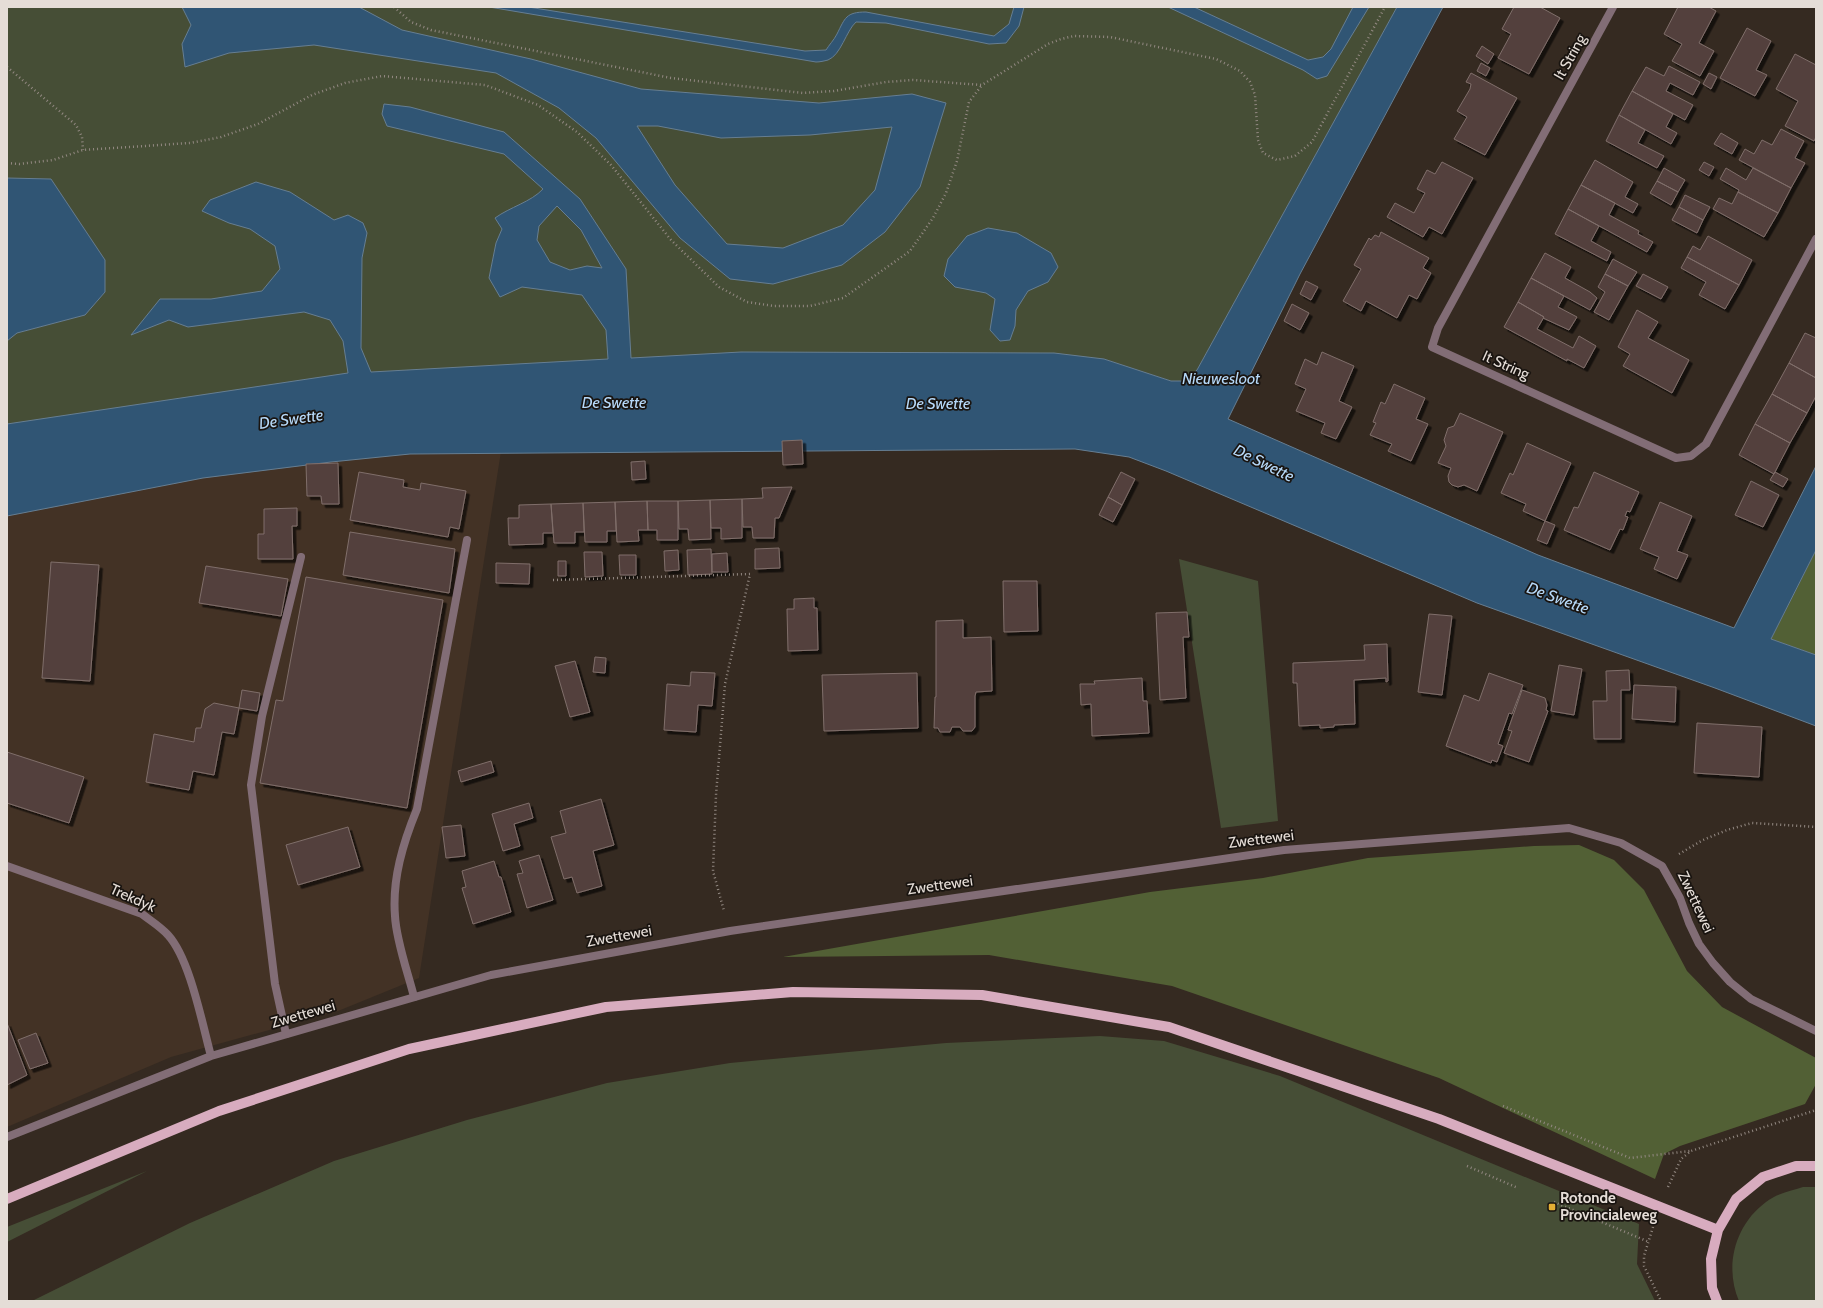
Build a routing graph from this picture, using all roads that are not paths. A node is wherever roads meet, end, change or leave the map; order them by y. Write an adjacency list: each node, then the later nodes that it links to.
1 (1613, 7): 2 (street, It String)
2 (1816, 239)
3 (467, 540): 6 (street)
4 (301, 557): 8 (street)
5 (7, 866): 9 (street, Trekdyk)
6 (414, 997): 7 (street, Zwettewei); 8 (street, Zwettewei)
7 (1816, 1031)
8 (286, 1034): 9 (street, Zwettewei)
9 (211, 1056): 10 (street, Zwettewei)
10 (7, 1137)
11 (1816, 1166): 13 (main road)
12 (7, 1199): 13 (main road)
13 (1718, 1230): 14 (main road)
14 (1717, 1301)

